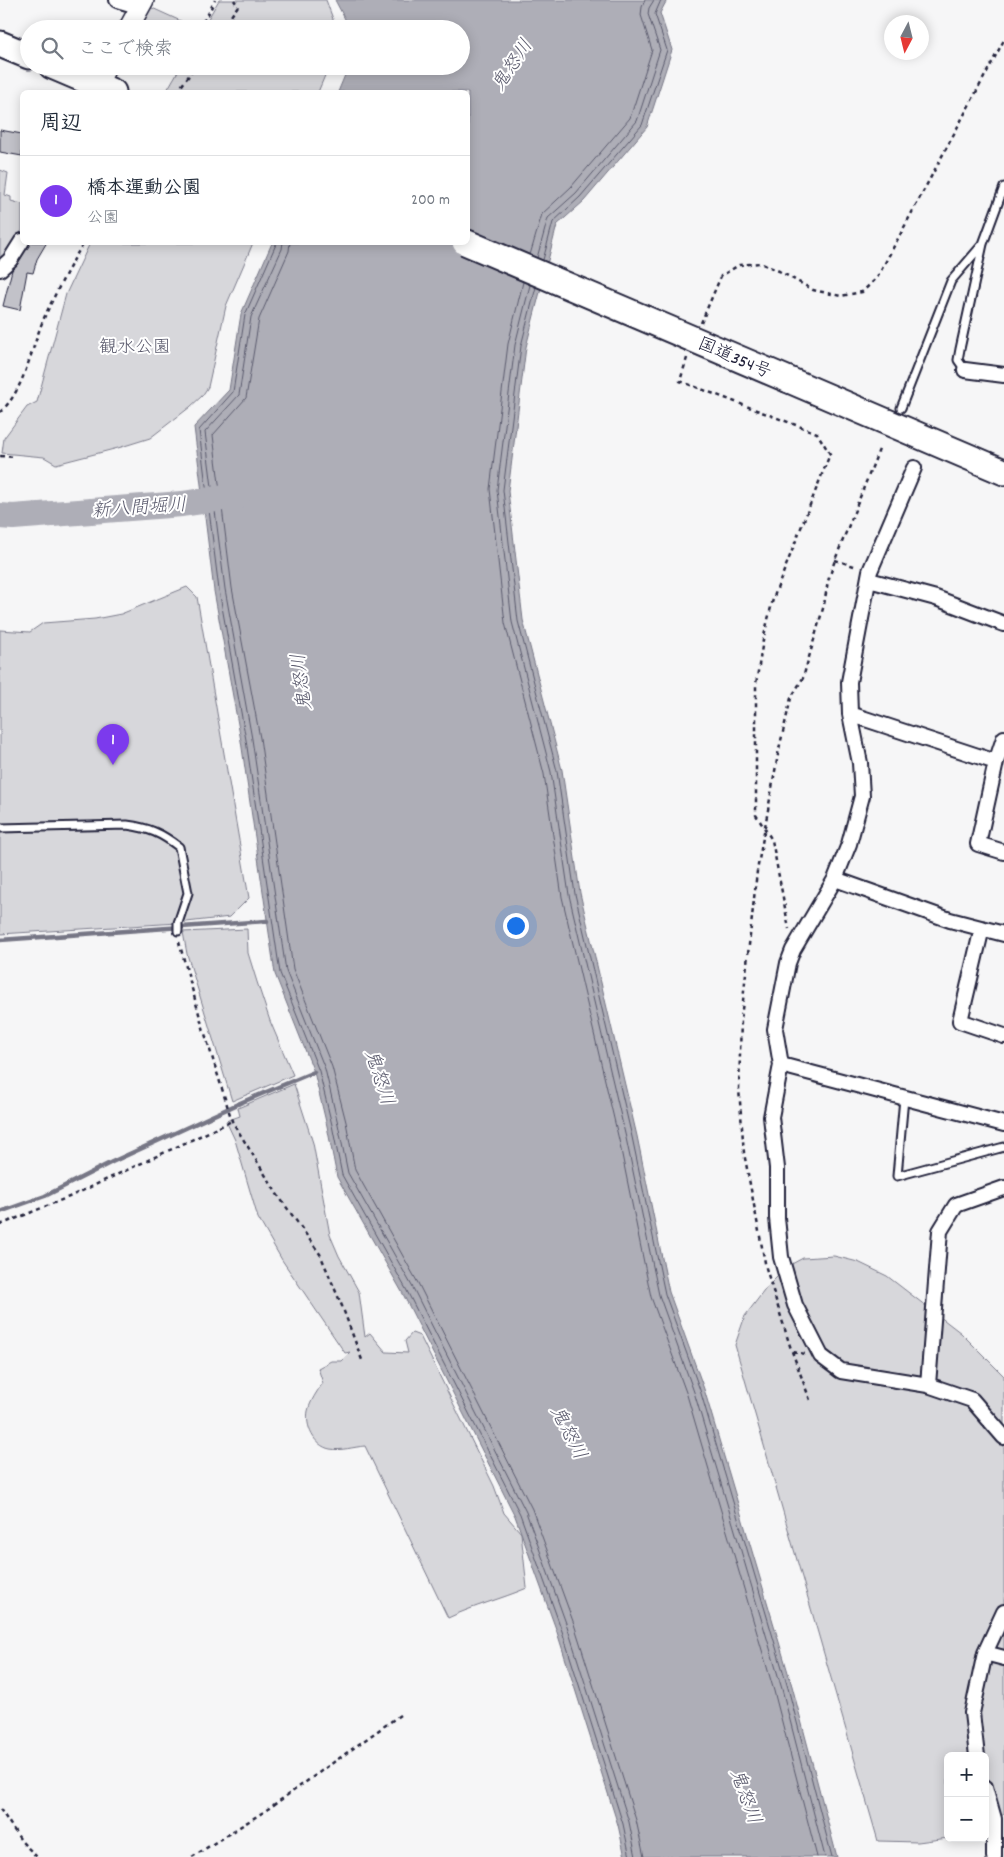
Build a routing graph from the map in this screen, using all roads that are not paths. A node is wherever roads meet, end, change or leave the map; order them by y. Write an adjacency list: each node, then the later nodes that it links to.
1 (118, 0): 2 (street)
2 (142, 3): 3 (street)
3 (133, 20)
4 (0, 44): 5 (highway)
5 (20, 52)
6 (78, 75): 7 (highway)
7 (103, 84)
8 (1004, 187): 11 (lane)
9 (20, 244): 12 (street)
10 (470, 244): 17 (highway, 国道354号, bridge)
11 (983, 244): 13 (lane); 15 (lane)
12 (0, 269)
13 (965, 370): 14 (street)
14 (1004, 375)
15 (900, 408)
16 (914, 468): 18 (street)
17 (1004, 472)
18 (870, 576): 19 (street); 20 (street)
19 (1004, 624)
20 (850, 714): 22 (street); 25 (street)
21 (1004, 738): 22 (street)
22 (996, 762): 24 (street)
23 (0, 828): 27 (lane)
24 (1004, 852)
25 (835, 879): 26 (street); 30 (street)
26 (982, 928): 28 (street); 29 (street)
27 (178, 931)
28 (1004, 934)
29 (1004, 1036)
30 (781, 1065): 31 (street); 35 (street)
31 (904, 1098): 32 (street); 33 (lane)
32 (1004, 1124)
33 (1004, 1147)
34 (1004, 1188): 35 (street)
35 (928, 1384): 36 (street)
36 (1004, 1437)
37 (1004, 1612): 38 (street)
38 (985, 1653): 39 (street); 40 (street)
39 (1004, 1658)
40 (977, 1752)
41 (989, 1797): 42 (street)
42 (999, 1822): 43 (street)
43 (994, 1857)

